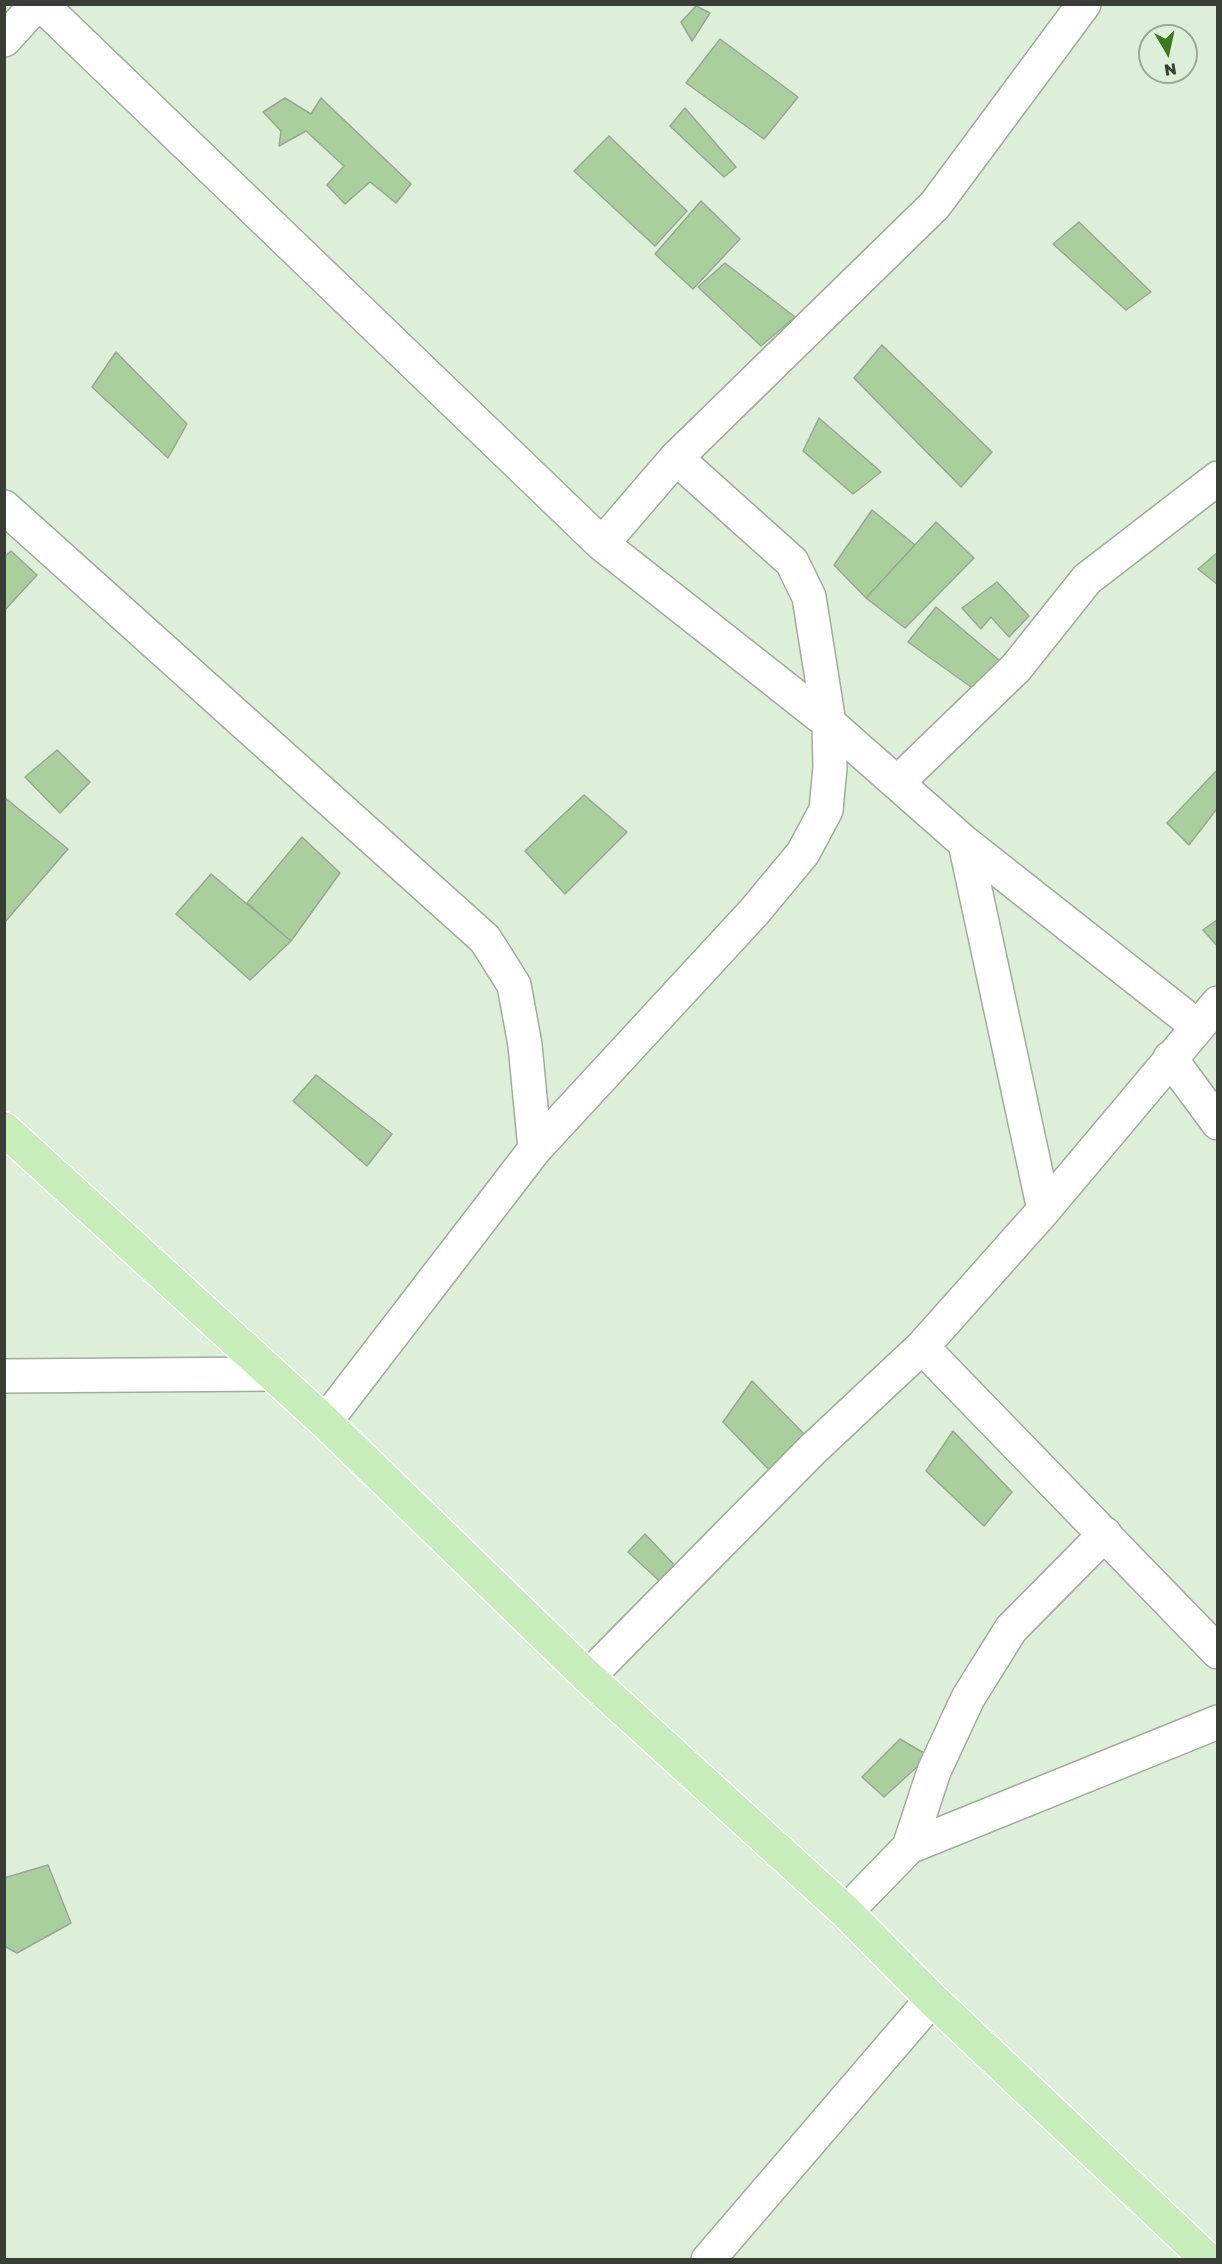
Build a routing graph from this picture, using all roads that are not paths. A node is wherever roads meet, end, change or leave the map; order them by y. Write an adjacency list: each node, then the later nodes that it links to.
1 (39, 4): 3 (street); 7 (street)
2 (1084, 4): 4 (street)
3 (4, 40)
4 (676, 458): 7 (street); 8 (street)
5 (1218, 478): 9 (street)
6 (4, 507): 15 (street)
7 (602, 544): 8 (street)
8 (829, 723): 9 (street); 15 (street)
9 (897, 783): 10 (street)
10 (965, 843): 11 (street); 16 (street)
11 (1207, 1014): 12 (street)
12 (1170, 1059): 13 (street); 16 (street)
13 (1218, 1123)
14 (4, 1129): 18 (main road)
15 (536, 1149): 20 (street)
16 (1044, 1210): 17 (street)
17 (922, 1347): 21 (street); 23 (street)
18 (272, 1374): 19 (street); 20 (main road)
19 (4, 1376)
20 (325, 1422): 23 (main road)
21 (1105, 1534): 22 (street); 25 (street)
22 (1218, 1652)
23 (588, 1677): 26 (main road)
24 (1218, 1722): 25 (street)
25 (909, 1847): 26 (street)
26 (846, 1912): 27 (main road)
27 (932, 1999): 28 (street); 29 (main road)
28 (708, 2259)
29 (1208, 2259)

